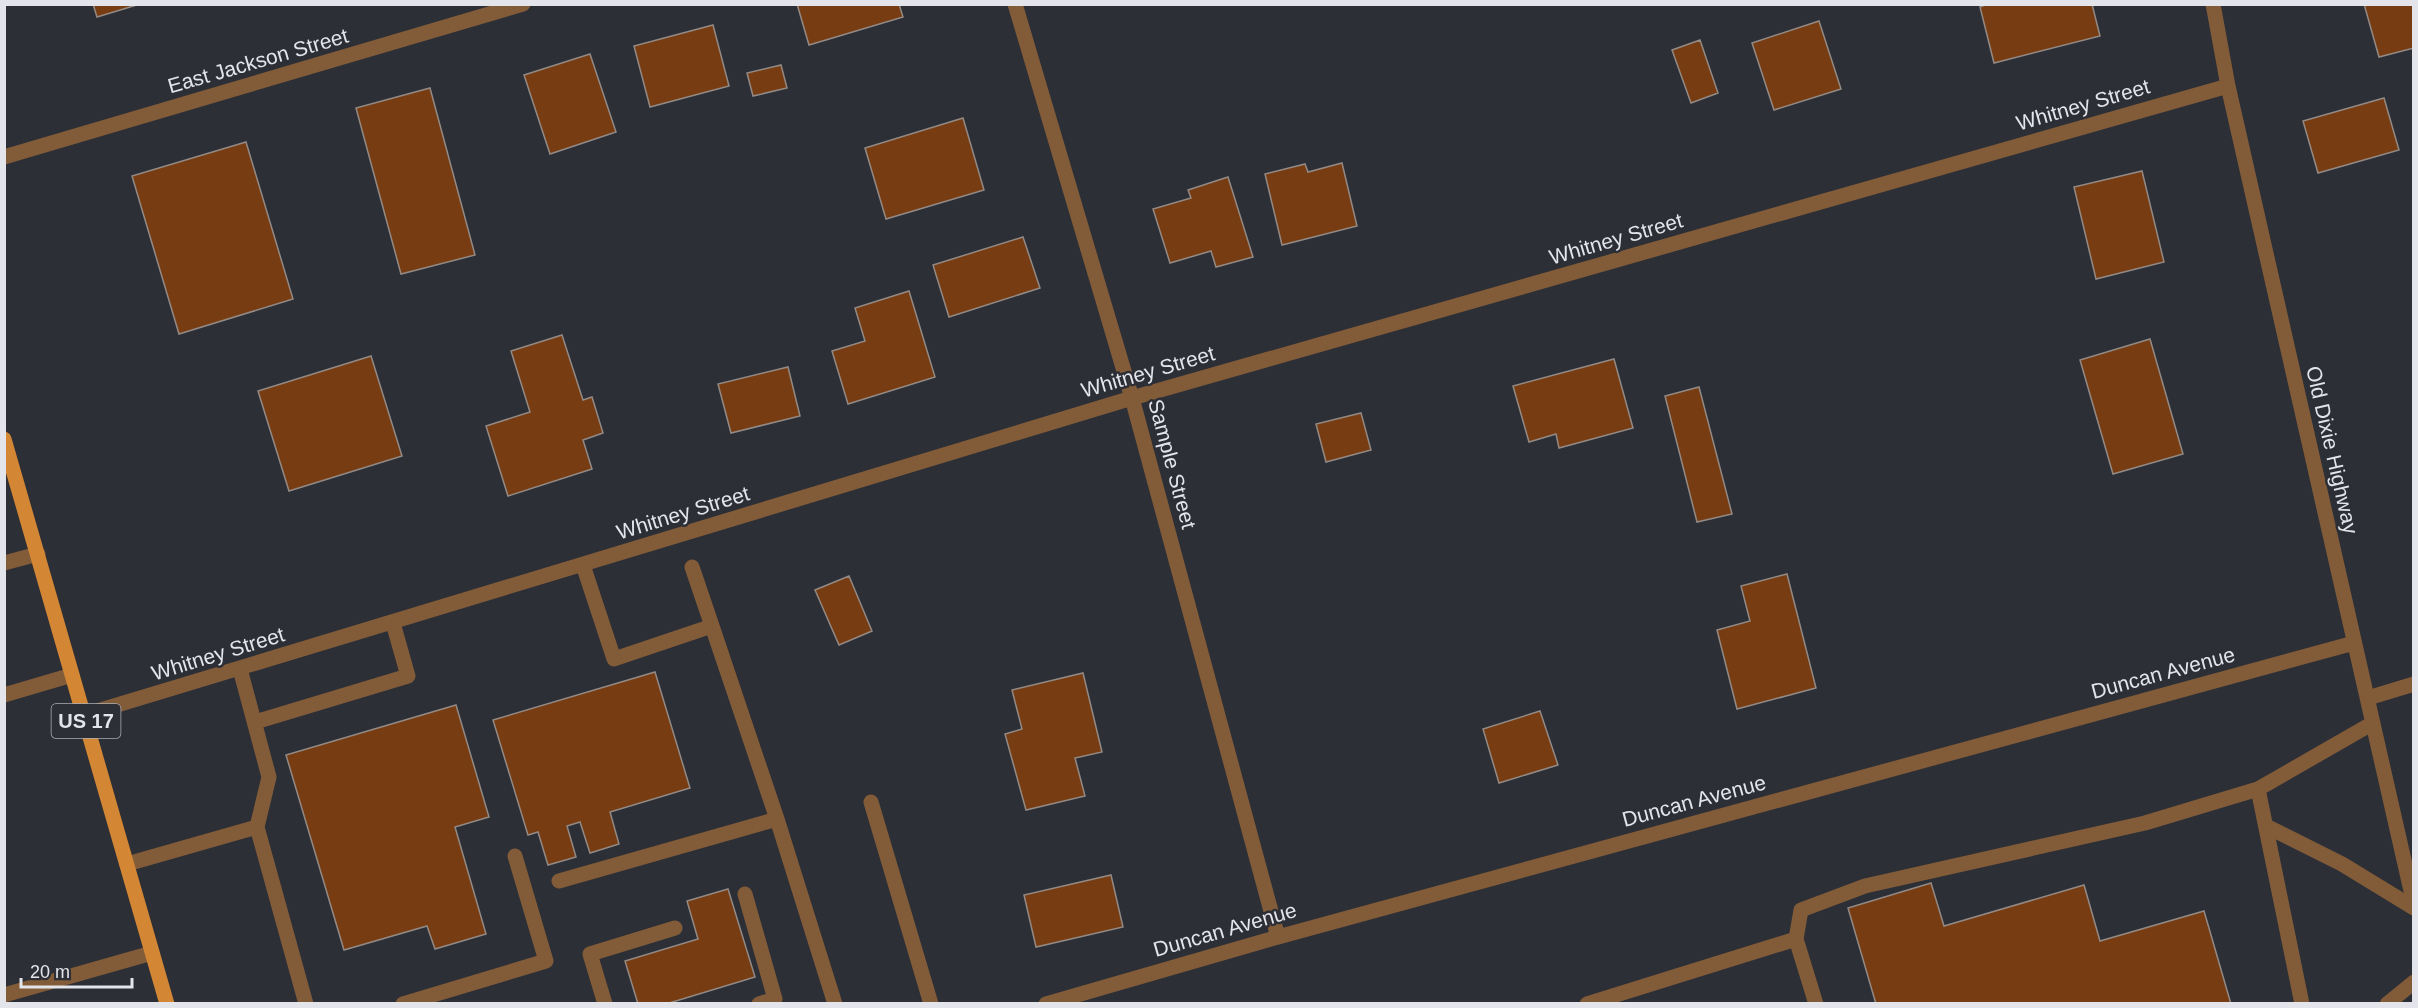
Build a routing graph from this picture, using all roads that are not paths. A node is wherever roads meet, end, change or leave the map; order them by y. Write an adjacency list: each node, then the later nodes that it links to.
1 (523, 4): 5 (street, East Jackson Street)
2 (1015, 4): 6 (street, Sample Street)
3 (2213, 4): 4 (street, Old Dixie Highway)
4 (2228, 86): 6 (street, Whitney Street); 15 (street, Old Dixie Highway)
5 (4, 157)
6 (1132, 398): 11 (street, Whitney Street); 35 (street, Sample Street)
7 (4, 439): 8 (main road, US 17)
8 (7, 459): 9 (main road, US 17)
9 (38, 554): 10 (street); 17 (main road, US 17)
10 (4, 562)
11 (583, 565): 13 (street, Whitney Street); 14 (street)
12 (692, 567): 14 (street)
13 (393, 622): 16 (street, Whitney Street); 22 (street)
14 (712, 626): 26 (street)
15 (2354, 643): 20 (street, Old Dixie Highway); 35 (street, Duncan Avenue)
16 (240, 669): 21 (street, Whitney Street); 22 (street)
17 (72, 675): 19 (street); 21 (main road, US 17)
18 (2414, 684): 20 (street)
19 (4, 695)
20 (2368, 698): 23 (street, Old Dixie Highway)
21 (84, 715): 30 (main road, US 17)
22 (255, 722): 27 (street)
23 (2373, 723): 24 (street); 33 (street, Old Dixie Highway)
24 (2258, 789): 28 (street); 36 (street)
25 (871, 802): 46 (street)
26 (777, 819): 31 (street); 45 (street)
27 (257, 827): 30 (street); 41 (street)
28 (2268, 827): 33 (street); 50 (street)
29 (514, 856): 42 (street)
30 (127, 864): 37 (main road, US 17)
31 (559, 881)
32 (745, 894): 44 (street)
33 (2414, 906)
34 (675, 928): 43 (street)
35 (1278, 937): 47 (street, Duncan Avenue)
36 (1796, 939): 48 (street); 49 (street)
37 (152, 952): 39 (street); 40 (main road, US 17)
38 (2414, 982): 51 (street)
39 (4, 995)
40 (167, 1004)
41 (306, 1004)
42 (403, 1004)
43 (605, 1004)
44 (759, 1004)
45 (835, 1004)
46 (931, 1004)
47 (1046, 1004)
48 (1587, 1004)
49 (1816, 1004)
50 (2302, 1004)
51 (2387, 1004)

